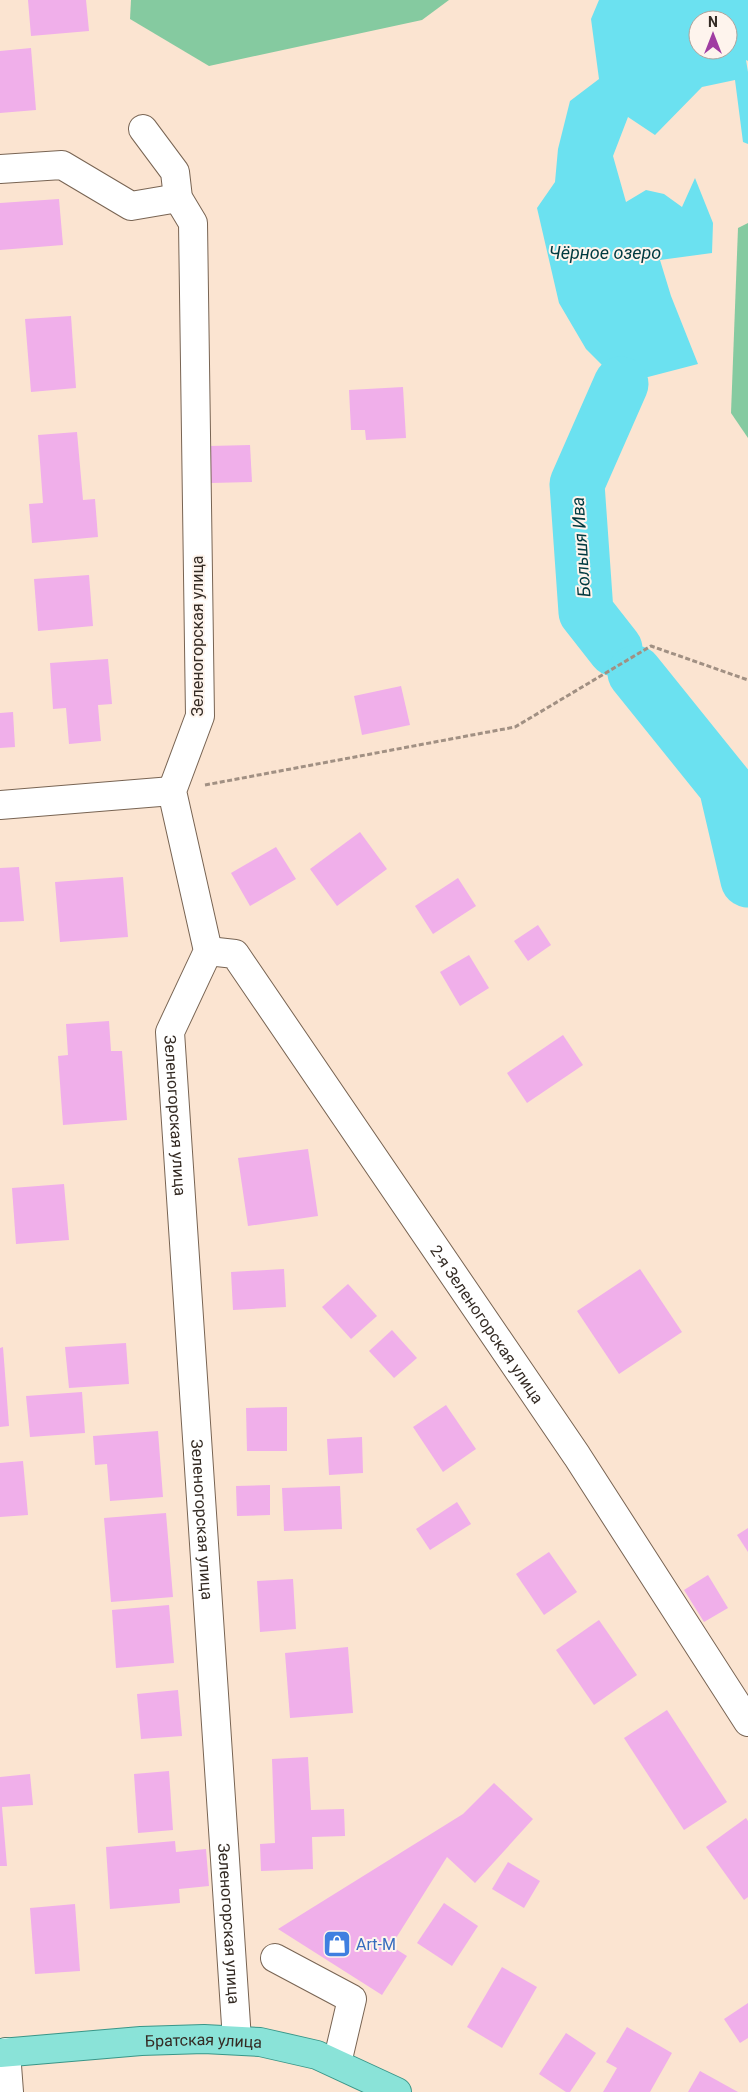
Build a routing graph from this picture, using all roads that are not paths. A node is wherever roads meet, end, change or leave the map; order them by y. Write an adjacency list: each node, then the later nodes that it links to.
1 (143, 130): 3 (street, Зеленогорская улица)
2 (0, 169): 3 (street)
3 (178, 198): 4 (street, Зеленогорская улица)
4 (172, 792): 5 (street); 6 (street)
5 (0, 805)
6 (208, 951): 7 (street, 2-я Зеленогорская улица); 9 (street, Зеленогорская улица)
7 (748, 1722)
8 (275, 1958): 11 (street)
9 (237, 2040): 10 (main road, Братская улица); 11 (main road, Братская улица)
10 (3, 2053): 12 (street)
11 (337, 2063): 13 (main road, Братская улица)
12 (9, 2092)
13 (397, 2092)

